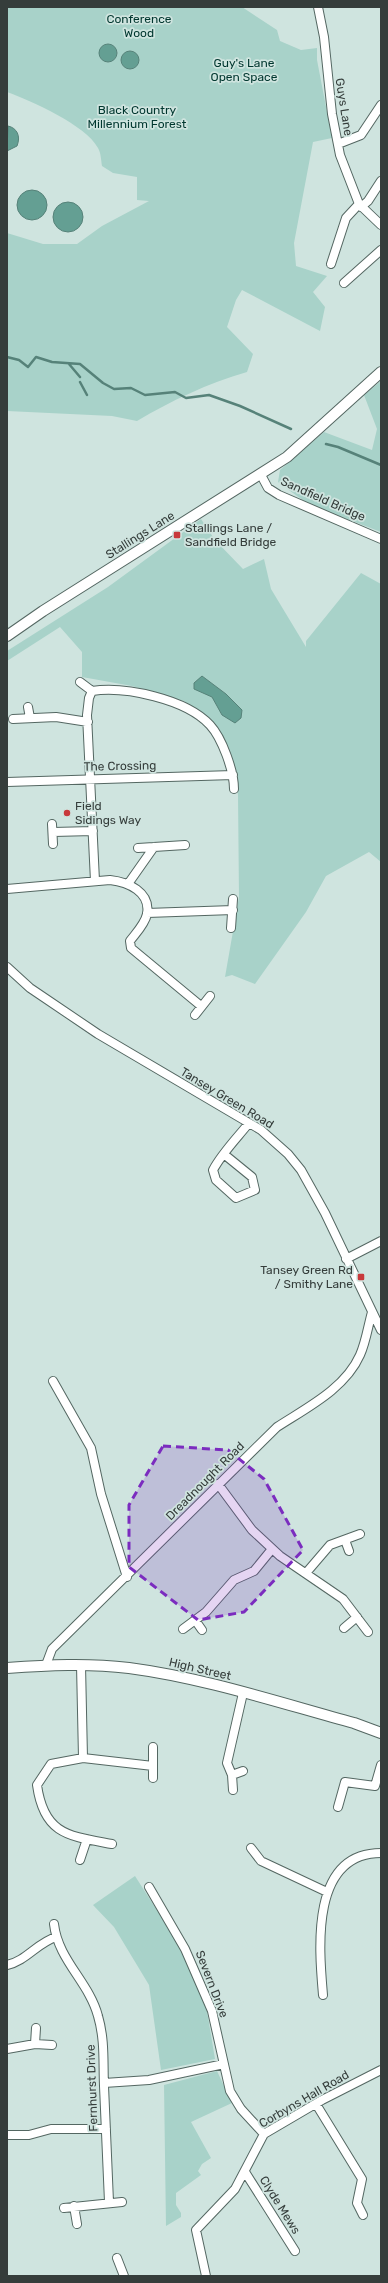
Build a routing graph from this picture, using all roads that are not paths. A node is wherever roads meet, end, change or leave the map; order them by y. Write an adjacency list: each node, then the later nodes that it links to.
1 (318, 7): 3 (street, Guys Lane)
2 (381, 105): 3 (street)
3 (338, 144): 5 (street, Guys Lane)
4 (381, 182): 5 (street)
5 (360, 205): 6 (street); 8 (street)
6 (381, 225)
7 (381, 250): 9 (street)
8 (331, 264)
9 (344, 283)
10 (381, 372): 11 (main road, Sandfield Bridge)
11 (287, 457): 12 (main road, Stallings Lane)
12 (261, 475): 13 (street, Sandfield Bridge); 14 (main road, Stallings Lane)
13 (381, 539)
14 (7, 636)
15 (80, 682): 16 (street)
16 (92, 691): 20 (street); 21 (street)
17 (28, 707): 18 (street)
18 (30, 718): 19 (street); 20 (street)
19 (13, 719)
20 (88, 722): 22 (street)
21 (233, 775): 22 (street, The Crossing); 24 (street)
22 (90, 778): 23 (street, The Crossing); 25 (street)
23 (7, 782)
24 (234, 789)
25 (93, 831): 26 (street); 30 (street)
26 (53, 844)
27 (185, 845): 28 (street)
28 (154, 847): 29 (street); 31 (street)
29 (138, 848)
30 (96, 881): 31 (street); 32 (street)
31 (128, 884): 35 (street)
32 (7, 889)
33 (233, 899): 34 (street)
34 (233, 910): 35 (street); 36 (street)
35 (147, 914): 39 (street)
36 (231, 928)
37 (7, 967): 41 (street, Tansey Green Road)
38 (210, 996): 39 (street)
39 (201, 1006): 40 (street)
40 (195, 1016)
41 (249, 1123): 42 (street); 44 (street, Tansey Green Road)
42 (225, 1155): 42 (street)
43 (381, 1241): 44 (street)
44 (346, 1259): 45 (street, Tansey Green Road)
45 (372, 1312): 46 (street, Tansey Green Road); 48 (street, Dreadnought Road)
46 (381, 1330)
47 (53, 1381): 54 (street)
48 (218, 1484): 51 (street); 54 (street, Dreadnought Road)
49 (360, 1534): 50 (street)
50 (345, 1540): 52 (street); 53 (street)
51 (272, 1549): 53 (street); 56 (street)
52 (349, 1551)
53 (306, 1573): 55 (street)
54 (127, 1577): 61 (street, Dreadnought Road)
55 (357, 1617): 57 (street); 60 (street)
56 (195, 1620): 58 (street); 59 (street)
57 (344, 1628)
58 (183, 1629)
59 (202, 1630)
60 (368, 1632)
61 (46, 1665): 62 (main road, High Street); 63 (main road, High Street)
62 (81, 1665): 64 (main road, High Street); 67 (street)
63 (7, 1668)
64 (243, 1693): 65 (main road, High Street); 71 (street)
65 (381, 1733)
66 (153, 1747): 68 (street)
67 (83, 1758): 68 (street); 75 (street)
68 (153, 1766): 72 (street)
69 (381, 1766): 74 (street)
70 (243, 1771): 71 (street)
71 (232, 1775): 73 (street)
72 (153, 1778)
73 (233, 1790)
74 (338, 1807)
75 (87, 1839): 76 (street); 79 (street)
76 (112, 1844)
77 (251, 1848): 81 (street)
78 (381, 1853): 81 (street)
79 (80, 1860)
80 (149, 1887): 90 (street, Severn Drive)
81 (327, 1892): 85 (street)
82 (54, 1924): 83 (street, Fernhurst Drive)
83 (56, 1937): 84 (street); 92 (street, Fernhurst Drive)
84 (7, 1965)
85 (323, 1996)
86 (36, 2028): 87 (street)
87 (35, 2044): 88 (street); 89 (street)
88 (52, 2045)
89 (7, 2049)
90 (224, 2064): 92 (street); 95 (street, Severn Drive)
91 (380, 2073): 93 (street, Corbyns Hall Road)
92 (104, 2083): 94 (street, Fernhurst Drive)
93 (316, 2104): 95 (street, Corbyns Hall Road); 102 (street)
94 (106, 2129): 96 (street); 98 (street, Fernhurst Drive)
95 (264, 2134): 97 (street, Corbyns Hall Road)
96 (7, 2135)
97 (245, 2172): 104 (street, Clyde Mews); 107 (street, Corbyns Hall Road)
98 (109, 2202): 99 (street); 100 (street)
99 (122, 2202)
100 (74, 2206): 101 (street); 103 (street)
101 (64, 2208)
102 (363, 2215)
103 (77, 2224)
104 (294, 2251)
105 (117, 2258): 106 (street)
106 (124, 2276)
107 (206, 2276)

